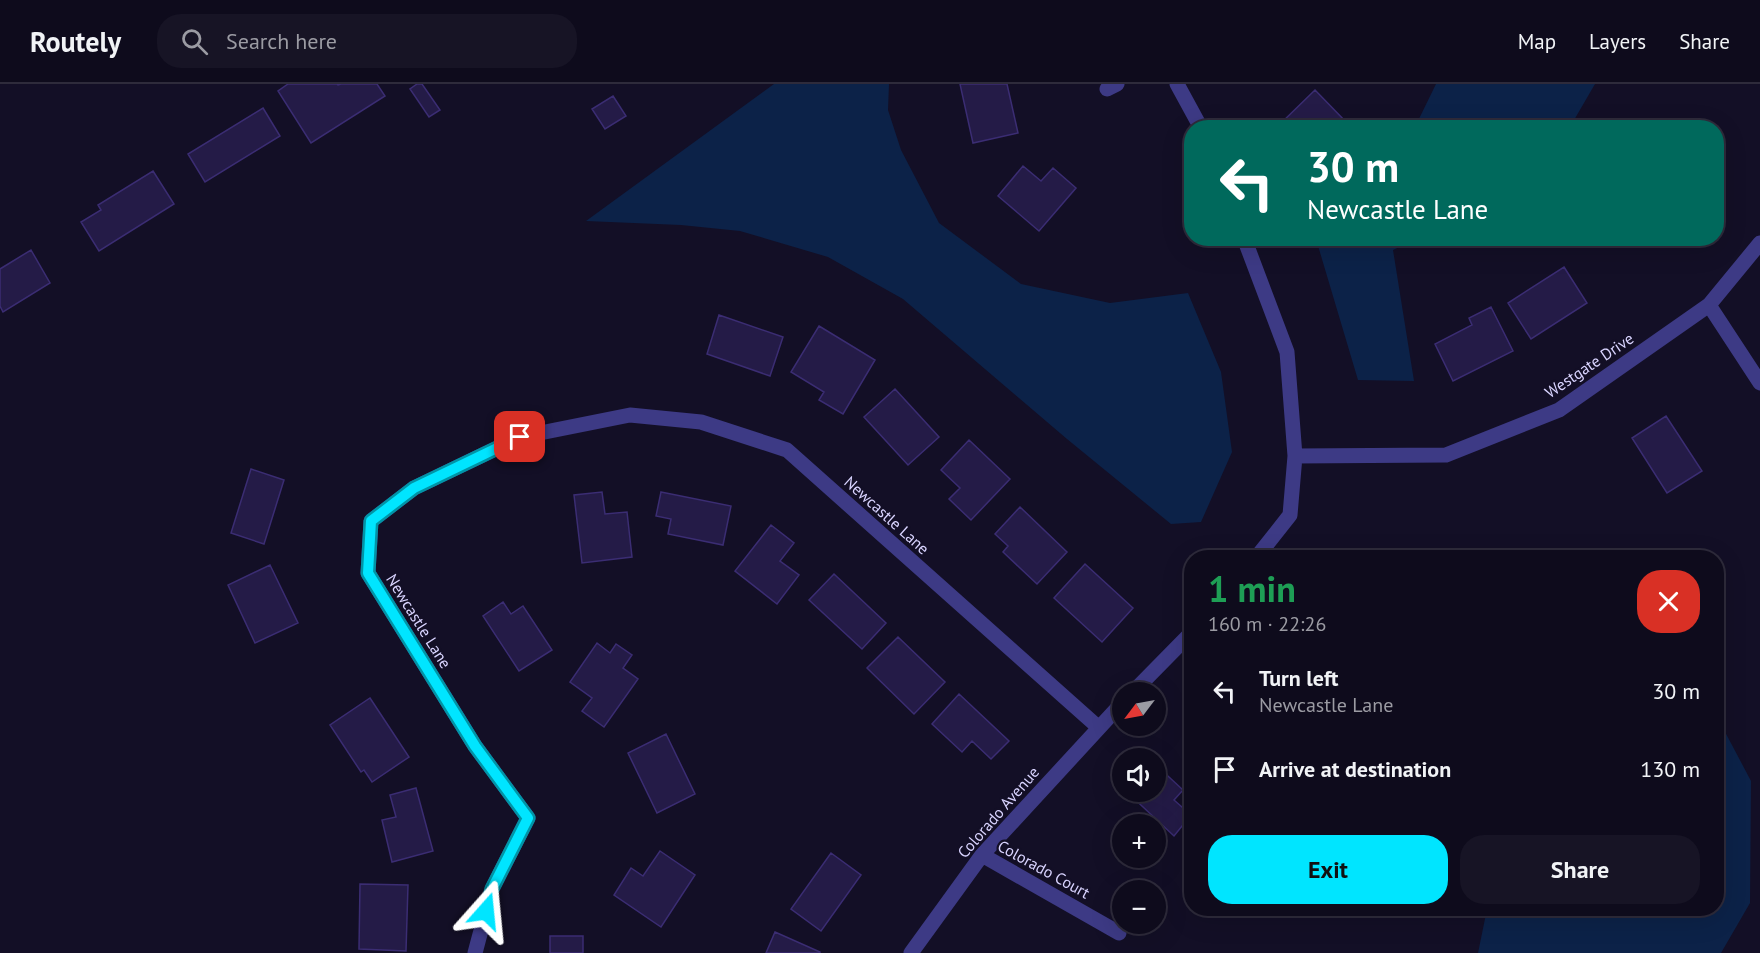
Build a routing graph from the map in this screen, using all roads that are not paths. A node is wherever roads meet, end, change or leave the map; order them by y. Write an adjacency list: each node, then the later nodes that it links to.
1 (1177, 84): 2 (street)
2 (1197, 120)
3 (1760, 243): 5 (street, Westgate Drive)
4 (1247, 246): 7 (street)
5 (1709, 304): 6 (street); 7 (street, Westgate Drive)
6 (1760, 383)
7 (1295, 456): 8 (street)
8 (1262, 550)
9 (1184, 640): 10 (street)
10 (1143, 682)
11 (1112, 713): 12 (street, Colorado Avenue)
12 (1098, 727): 13 (street, Colorado Avenue); 15 (street, Newcastle Lane)
13 (982, 855): 14 (street, Colorado Court); 16 (street, Colorado Avenue)
14 (1112, 929)
15 (475, 953)
16 (911, 953)

